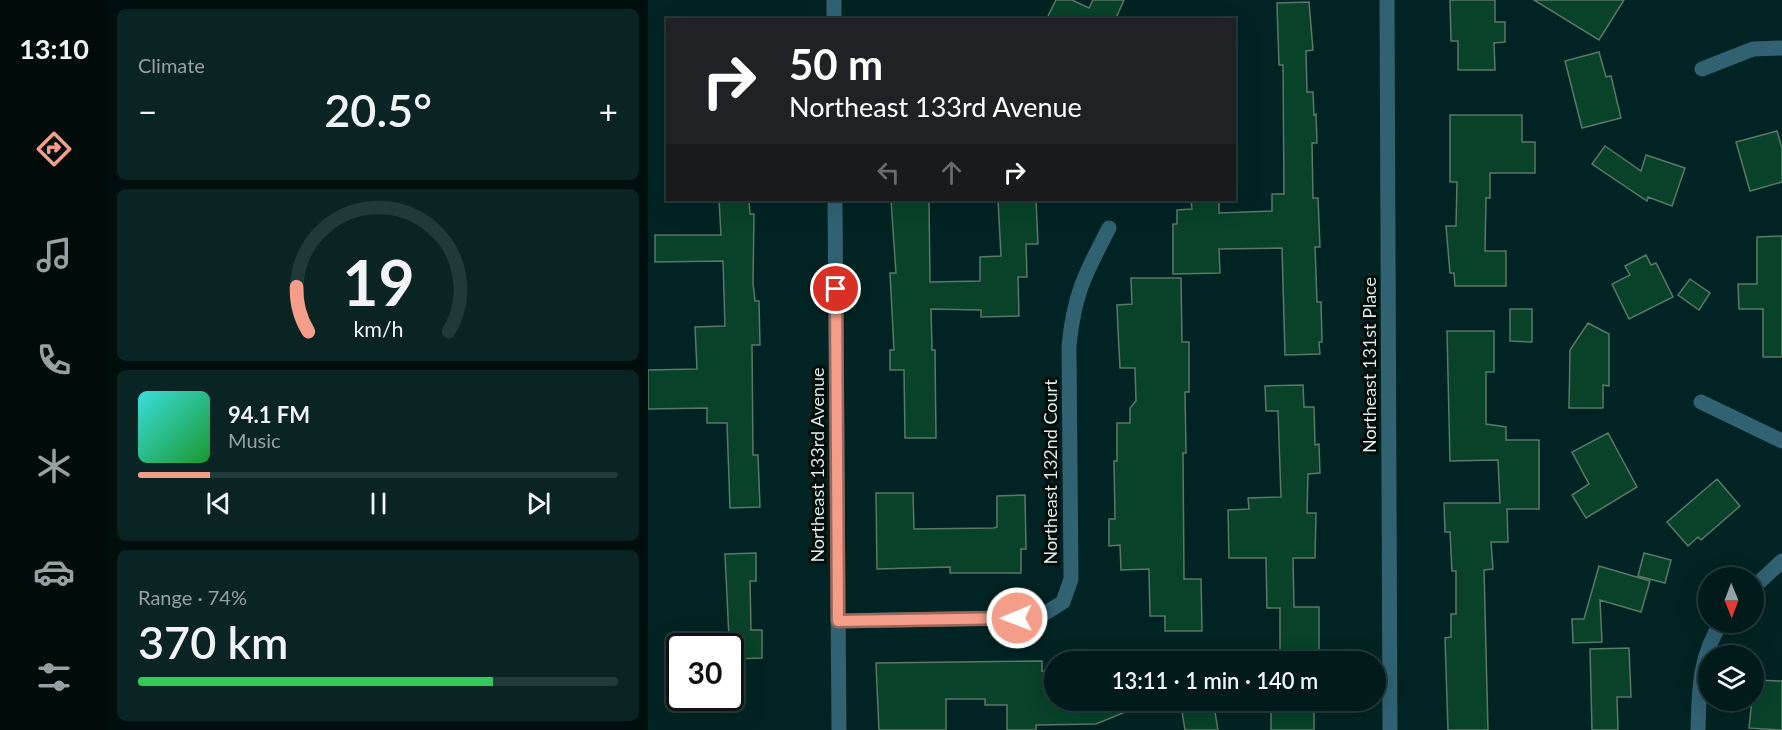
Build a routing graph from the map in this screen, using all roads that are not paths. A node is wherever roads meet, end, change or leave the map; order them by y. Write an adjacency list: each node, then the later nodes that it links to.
1 (834, 0): 3 (street)
2 (1387, 0): 15 (street, Northeast 131st Place)
3 (834, 18)
4 (1782, 48): 5 (street)
5 (1702, 69)
6 (835, 201): 12 (street, Northeast 133rd Avenue)
7 (1109, 228): 12 (street, Northeast 132nd Court)
8 (1701, 402): 9 (street)
9 (1782, 441)
10 (1782, 561): 11 (street)
11 (1764, 578)
12 (838, 621): 14 (street, Northeast 133rd Avenue)
13 (1714, 633): 16 (street)
14 (839, 730)
15 (1390, 730)
16 (1698, 730)

